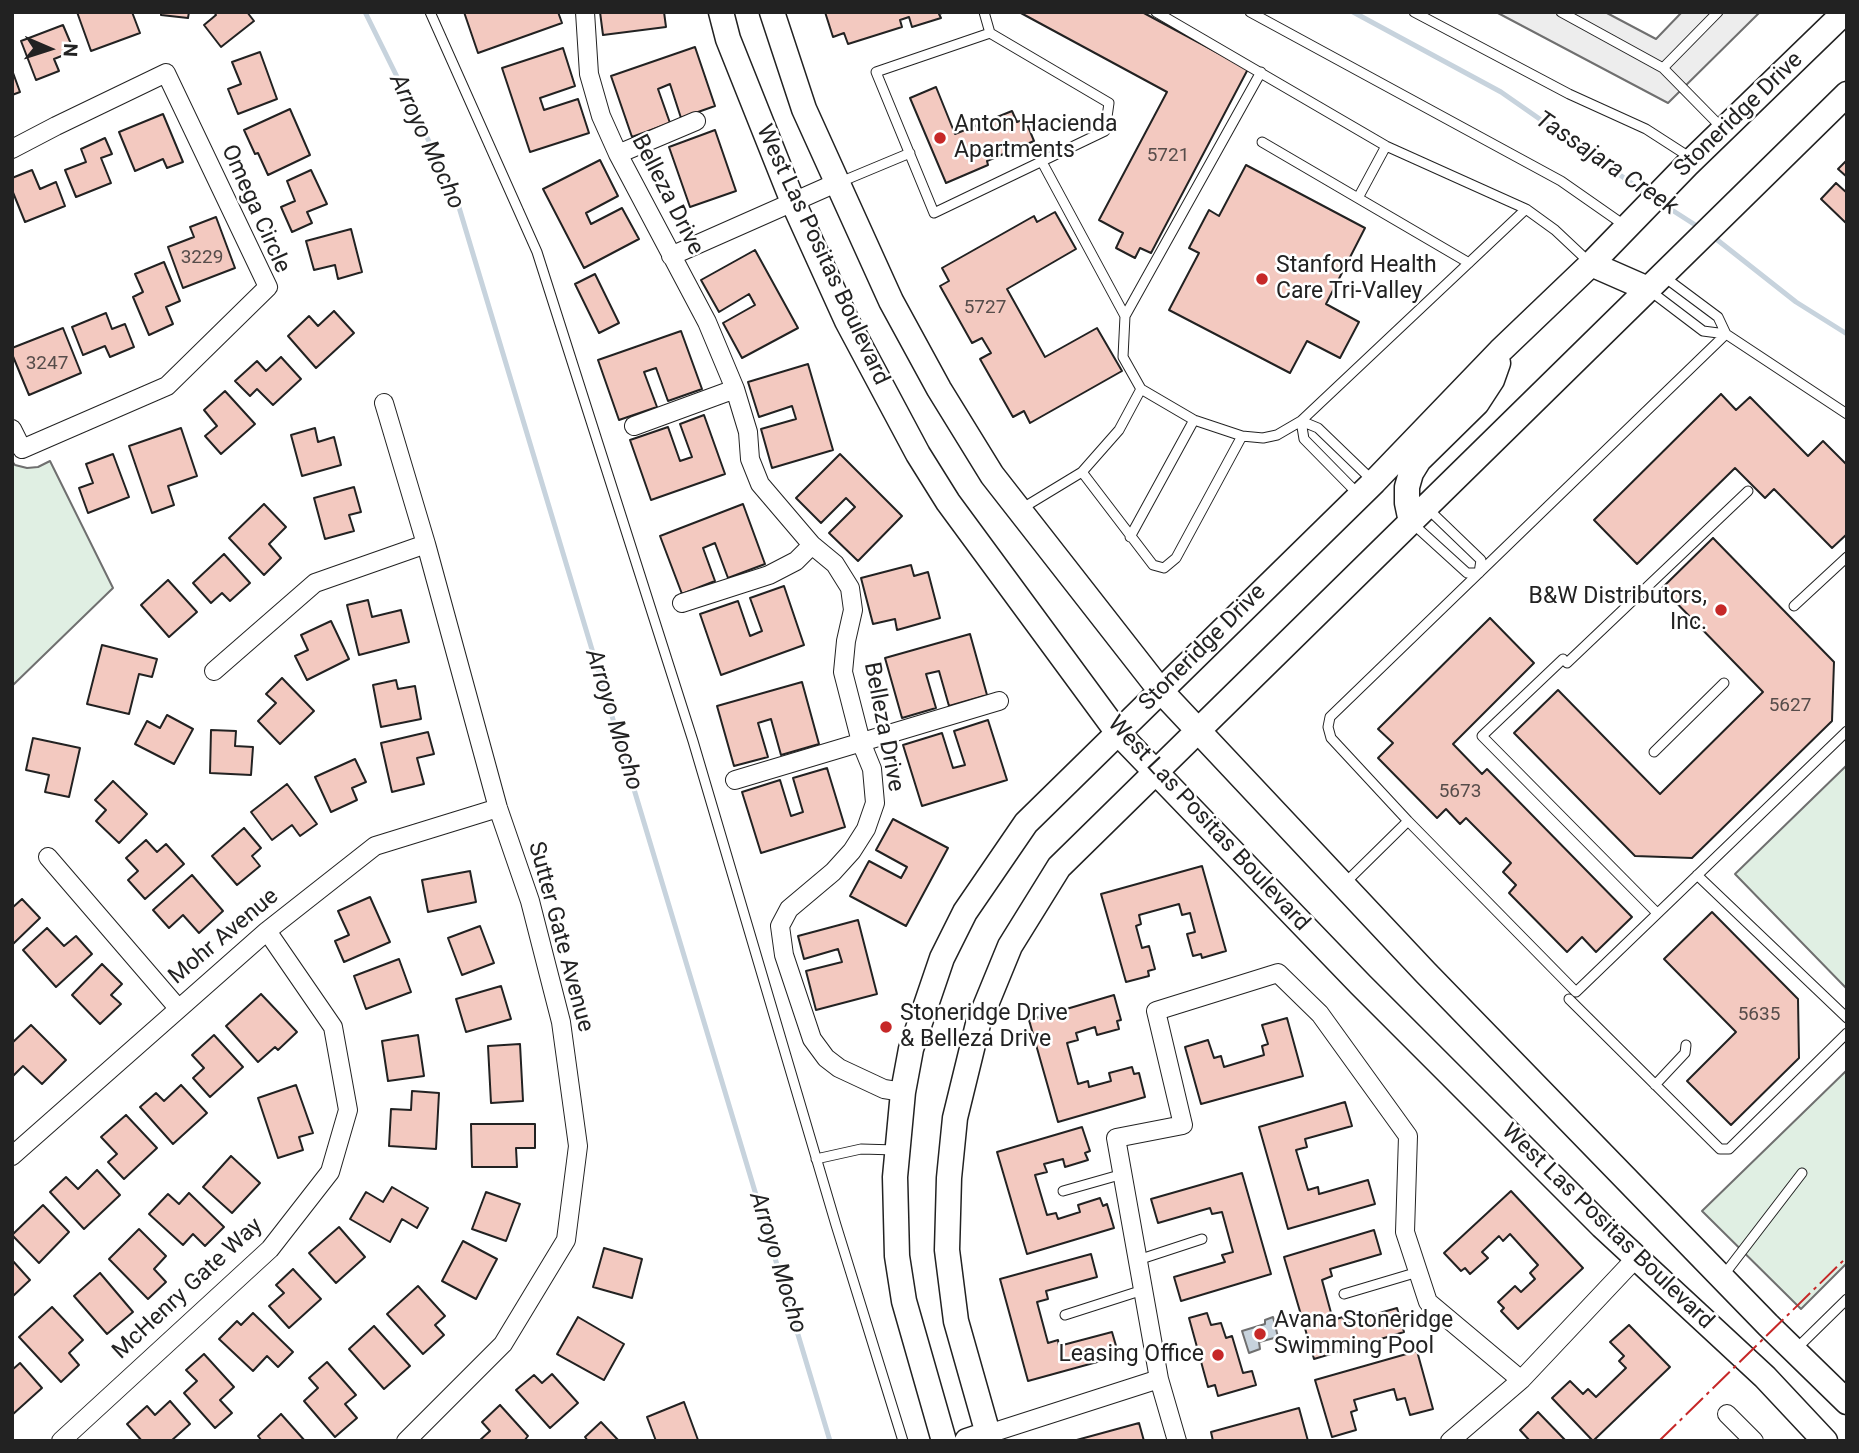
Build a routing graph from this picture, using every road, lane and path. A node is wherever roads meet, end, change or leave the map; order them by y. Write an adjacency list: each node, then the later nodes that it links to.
1 (430, 12): 85 (lane)
2 (585, 12): 22 (street, Belleza Drive)
3 (721, 12): 27 (main road, West Las Positas Boulevard)
4 (772, 12): 25 (main road, West Las Positas Boulevard)
5 (984, 12): 12 (lane)
6 (1156, 12): 14 (lane)
7 (1250, 12): 29 (lane)
8 (1414, 12): 24 (lane)
9 (1561, 12): 13 (lane)
10 (1718, 12): 13 (lane)
11 (1845, 12): 17 (main road, Stoneridge Drive)
12 (990, 33): 21 (lane); 23 (lane)
13 (1663, 68): 17 (lane)
14 (1261, 72): 19 (lane); 34 (lane)
15 (1847, 93): 33 (main road)
16 (696, 121): 22 (street)
17 (1724, 129): 24 (main road, Stoneridge Drive)
18 (1262, 142): 26 (lane)
19 (1386, 146): 26 (lane); 28 (lane)
20 (12, 149): 45 (street, Omega Circle)
21 (909, 153): 23 (lane); 25 (lane)
22 (618, 154): 30 (street, Belleza Drive)
23 (1042, 162): 34 (lane)
24 (1690, 162): 29 (main road, Stoneridge Drive)
25 (836, 183): 27 (street); 49 (main road, West Las Positas Boulevard)
26 (1358, 198): 31 (lane)
27 (793, 202): 30 (street); 64 (main road, West Las Positas Boulevard)
28 (1526, 209): 31 (lane); 32 (lane)
29 (1627, 224): 32 (main road, Stoneridge Drive)
30 (671, 256): 37 (street, Belleza Drive)
31 (1469, 263): 42 (lane)
32 (1591, 264): 33 (main road); 36 (main road, Stoneridge Drive)
33 (1662, 275): 35 (lane); 35 (lane); 50 (main road)
34 (1125, 316): 38 (lane)
35 (1726, 334): 40 (lane); 55 (lane)
36 (1500, 351): 47 (main road, Stoneridge Drive); 50 (main road)
37 (736, 389): 43 (street); 53 (street, Belleza Drive)
38 (1141, 389): 41 (lane); 46 (lane)
39 (384, 403): 52 (street, Sutter Gate Avenue)
40 (1847, 414)
41 (1194, 420): 44 (lane); 51 (lane)
42 (1301, 421): 44 (lane); 47 (lane); 47 (lane)
43 (634, 426)
44 (1242, 436): 51 (lane)
45 (16, 439)
46 (1082, 472): 49 (lane); 51 (lane)
47 (1366, 489): 60 (main road, Stoneridge Drive)
48 (1748, 491): 74 (lane)
49 (1020, 510): 60 (main road, West Las Positas Boulevard)
50 (1418, 514): 55 (lane); 55 (lane); 62 (main road)
51 (1130, 537)
52 (426, 544): 58 (street); 69 (street, Sutter Gate Avenue)
53 (812, 545): 56 (street); 65 (street, Belleza Drive)
54 (1847, 557): 57 (lane)
55 (1479, 573): 70 (lane)
56 (682, 603)
57 (1794, 606)
58 (214, 671)
59 (1724, 683): 66 (lane)
60 (1160, 690): 62 (main road, West Las Positas Boulevard); 64 (main road, Stoneridge Drive)
61 (999, 701): 65 (street)
62 (1198, 731): 67 (main road); 73 (main road, West Las Positas Boulevard)
63 (1847, 731): 72 (lane)
64 (1118, 733): 67 (main road, West Las Positas Boulevard); 82 (main road, Stoneridge Drive)
65 (861, 742): 68 (street); 82 (street, Belleza Drive)
66 (1654, 752)
67 (1156, 772): 90 (main road, West Las Positas Boulevard); 103 (main road)
68 (735, 780)
69 (498, 808): 75 (street, Mohr Avenue); 105 (street, Sutter Gate Avenue)
70 (1408, 821): 73 (lane); 74 (lane)
71 (48, 857): 77 (street)
72 (1697, 876): 74 (lane); 78 (lane)
73 (1343, 885): 93 (main road, West Las Positas Boulevard)
74 (1657, 913)
75 (267, 931): 77 (street, Mohr Avenue); 104 (street, McHenry Gate Way)
76 (1569, 999): 81 (lane)
77 (178, 1008): 83 (street, Mohr Avenue)
78 (1847, 1018)
79 (1847, 1033): 81 (lane)
80 (1686, 1045): 81 (lane)
81 (1655, 1085)
82 (903, 1092): 84 (main road, Stoneridge Drive)
83 (15, 1149)
84 (897, 1150): 85 (lane); 107 (main road, Stoneridge Drive)
85 (816, 1159): 106 (lane)
86 (1802, 1173): 93 (lane)
87 (1122, 1174): 88 (lane); 91 (street); 92 (street)
88 (1063, 1191)
89 (1202, 1239): 91 (lane)
90 (1636, 1258): 100 (street); 111 (main road, West Las Positas Boulevard)
91 (1138, 1260): 94 (street)
92 (1418, 1272): 95 (lane); 100 (street)
93 (1722, 1278): 98 (main road, West Las Positas Boulevard)
94 (1143, 1290): 97 (lane); 99 (street)
95 (1344, 1294)
96 (1847, 1298): 98 (lane)
97 (1065, 1315)
98 (1794, 1351): 101 (main road, West Las Positas Boulevard)
99 (1159, 1380): 103 (street); 108 (street)
100 (1521, 1380): 109 (street)
101 (1847, 1402)
102 (1727, 1414): 110 (street)
103 (982, 1439)
104 (61, 1441)
105 (406, 1441)
106 (903, 1441)
107 (944, 1441)
108 (1177, 1441)
109 (1450, 1441)
110 (1754, 1441)
111 (1825, 1441)

